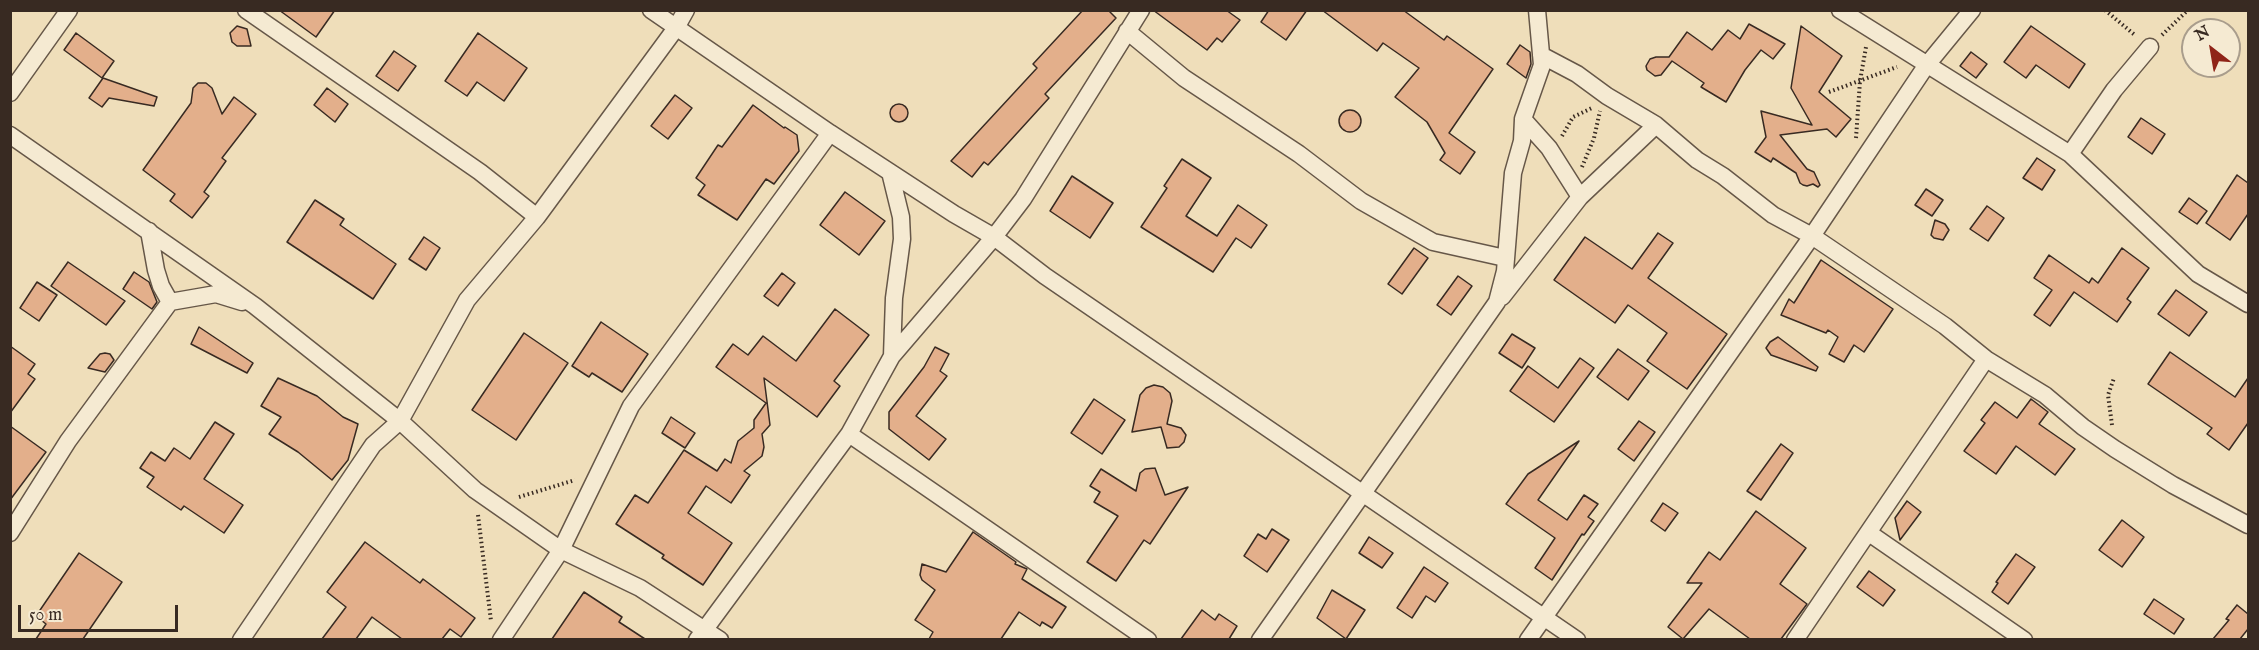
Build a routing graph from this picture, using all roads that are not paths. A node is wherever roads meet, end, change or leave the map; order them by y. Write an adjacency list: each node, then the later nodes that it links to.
1 (69, 10): 14 (street)
2 (246, 10): 22 (street)
3 (651, 10): 9 (street)
4 (686, 10): 9 (street)
5 (1142, 10): 10 (street)
6 (1537, 10): 12 (street)
7 (1840, 10): 13 (street)
8 (1972, 10): 13 (street)
9 (676, 28): 17 (street); 22 (street)
10 (1128, 31): 25 (street); 26 (street)
11 (2150, 47): 19 (street)
12 (1540, 55): 15 (street); 16 (street)
13 (1920, 62): 19 (street); 24 (street)
14 (10, 93)
15 (1523, 120): 21 (street); 26 (street)
16 (1656, 125): 21 (street); 24 (street)
17 (830, 133): 20 (street); 39 (street)
18 (10, 135): 23 (street)
19 (2070, 154): 29 (street)
20 (890, 172): 25 (street); 31 (street)
21 (1576, 190): 28 (street)
22 (537, 217): 33 (street)
23 (148, 231): 27 (street); 30 (street)
24 (1812, 236): 32 (street); 40 (street)
25 (994, 237): 31 (street); 35 (street)
26 (1505, 258): 28 (street)
27 (170, 302): 30 (street); 37 (street)
28 (1497, 302): 35 (street)
29 (2248, 304)
30 (255, 306): 33 (street)
31 (892, 356): 34 (street)
32 (1986, 359): 36 (street); 38 (street)
33 (400, 421): 39 (street); 43 (street)
34 (849, 434): 42 (street); 45 (street)
35 (1361, 494): 40 (street); 46 (street)
36 (2248, 525)
37 (10, 533)
38 (1869, 533): 49 (street); 50 (street)
39 (561, 550): 41 (street); 42 (street)
40 (1543, 616): 47 (street); 48 (street)
41 (496, 634)
42 (700, 634): 44 (street)
43 (241, 639)
44 (720, 639)
45 (1148, 639)
46 (1260, 639)
47 (1528, 639)
48 (1577, 639)
49 (1796, 639)
50 (2024, 639)

